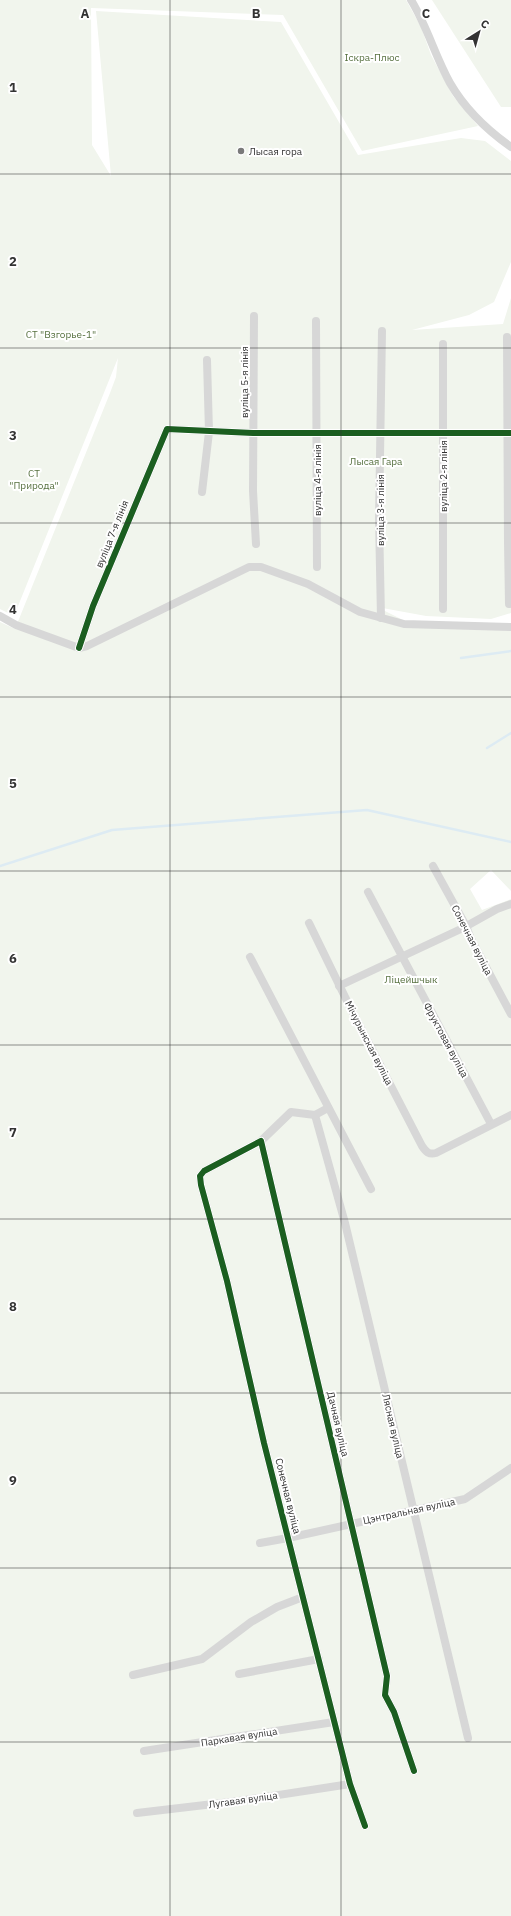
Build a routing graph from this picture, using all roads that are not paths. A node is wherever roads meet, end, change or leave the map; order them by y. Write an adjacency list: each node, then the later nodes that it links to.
1 (411, 0): 2 (street)
2 (511, 147)
3 (254, 316): 10 (street, вуліца 5-я лінія)
4 (316, 321): 11 (street, вуліца 4-я лінія)
5 (382, 331): 12 (street, вуліца 3-я лінія)
6 (507, 337): 14 (street)
7 (443, 344): 13 (street, вуліца 2-я лінія)
8 (207, 360): 9 (street)
9 (209, 432): 10 (street); 15 (street); 23 (street, вуліца 7-я лінія)
10 (253, 433): 11 (street); 16 (street, вуліца 5-я лінія)
11 (317, 433): 12 (street); 17 (street, вуліца 4-я лінія)
12 (380, 433): 13 (street); 21 (street, вуліца 3-я лінія)
13 (443, 433): 14 (street); 19 (street, вуліца 2-я лінія)
14 (509, 434): 18 (street)
15 (202, 492)
16 (256, 544)
17 (317, 567)
18 (510, 604)
19 (444, 609)
20 (0, 616): 23 (street)
21 (381, 618): 22 (street); 23 (street)
22 (511, 627)
23 (79, 648)
24 (433, 866): 28 (street, Сонечная вуліца)
25 (368, 892): 30 (street, Фруктовая вуліца)
26 (511, 904): 28 (street)
27 (309, 923): 31 (street, Мічурынская вуліца)
28 (466, 926): 30 (street); 32 (street, Сонечная вуліца)
29 (250, 957): 33 (street)
30 (403, 957): 31 (street); 36 (street, Фруктовая вуліца)
31 (340, 986): 36 (street, Мічурынская вуліца)
32 (511, 1014)
33 (328, 1108): 34 (street); 38 (street)
34 (315, 1115): 37 (street); 40 (street, Лясная вуліца)
35 (511, 1115): 36 (street)
36 (491, 1124)
37 (261, 1141): 41 (street, Дачная вуліца); 42 (street, Сонечная вуліца)
38 (371, 1190)
39 (511, 1468): 40 (street, Цэнтральная вуліца)
40 (413, 1511): 41 (street, Цэнтральная вуліца); 49 (street, Лясная вуліца)
41 (351, 1524): 42 (street, Цэнтральная вуліца); 51 (street, Дачная вуліца)
42 (288, 1538): 43 (street, Цэнтральная вуліца); 44 (street, Сонечная вуліца)
43 (260, 1543)
44 (303, 1597): 45 (street, Сонечная вуліца); 47 (street)
45 (319, 1659): 46 (street); 48 (street, Сонечная вуліца)
46 (239, 1674)
47 (133, 1675)
48 (334, 1722): 50 (street, Паркавая вуліца); 52 (street, Сонечная вуліца)
49 (468, 1738)
50 (144, 1751)
51 (414, 1771)
52 (350, 1784): 53 (street, Лугавая вуліца); 54 (street, Сонечная вуліца)
53 (137, 1813)
54 (365, 1826)

